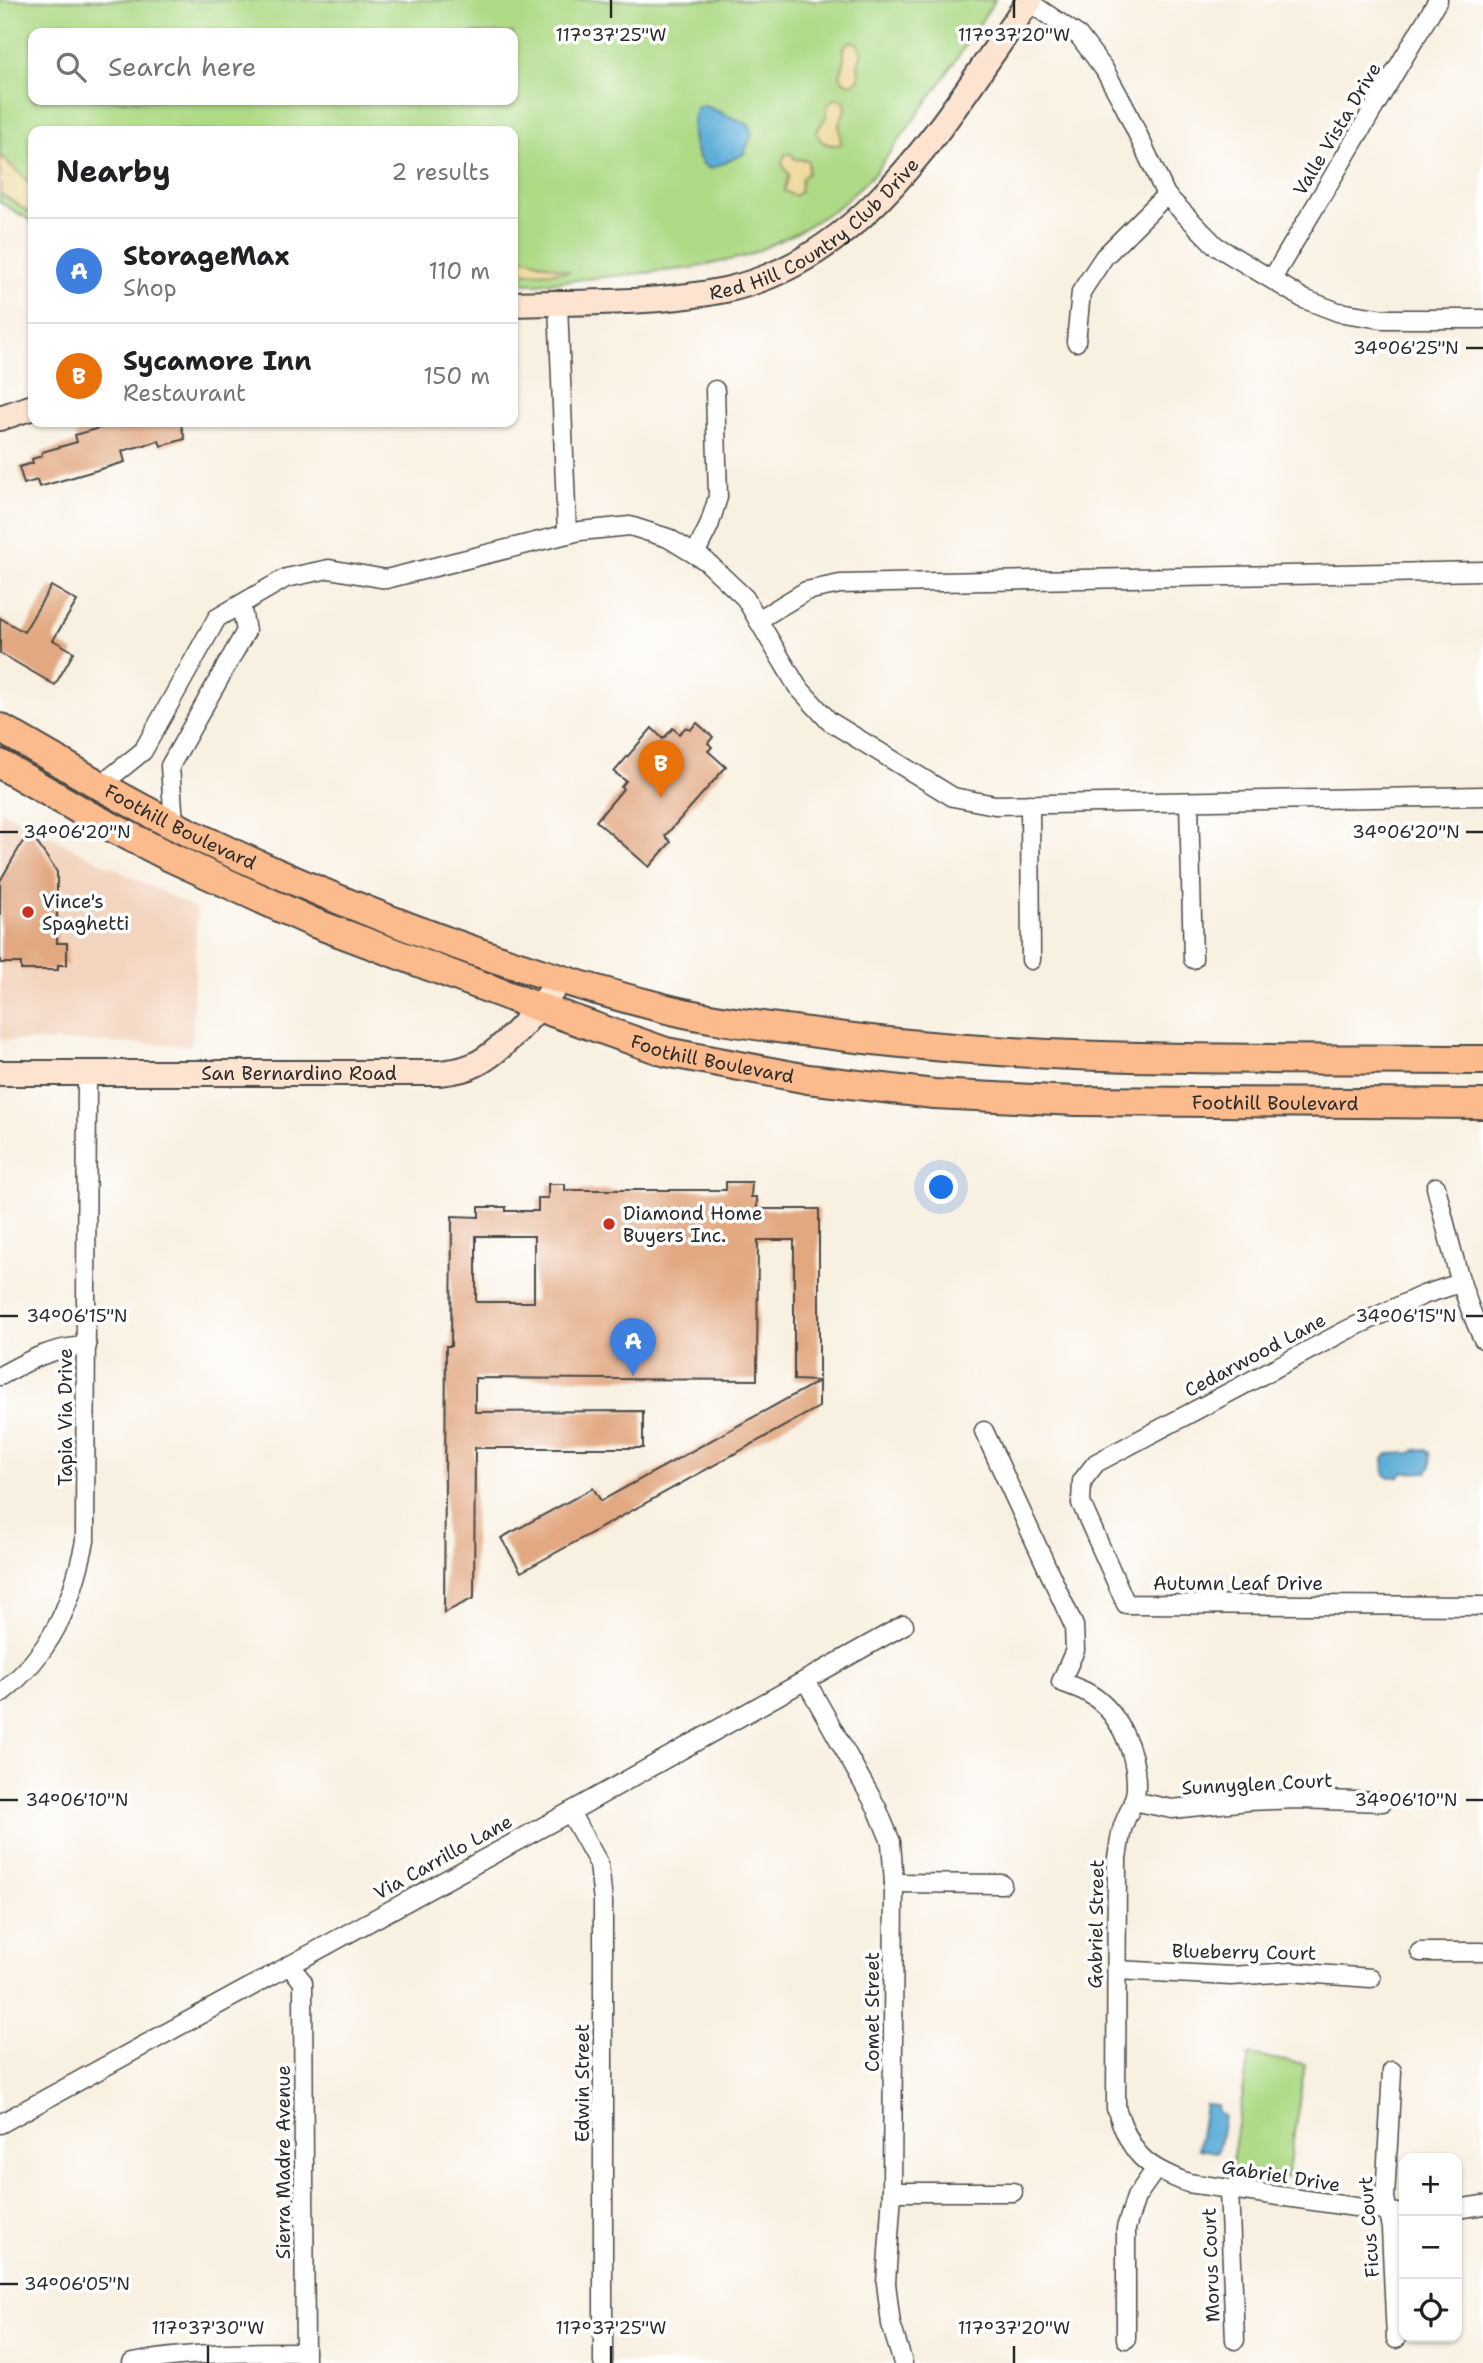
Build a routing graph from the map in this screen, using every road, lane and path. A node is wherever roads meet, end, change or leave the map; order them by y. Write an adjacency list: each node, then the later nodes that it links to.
1 (1438, 0): 4 (street, Valle Vista Drive)
2 (1030, 1): 3 (street); 5 (street, Red Hill Country Club Drive)
3 (1166, 195): 4 (street); 8 (street)
4 (1272, 279): 7 (street)
5 (558, 303): 6 (street, Red Hill Country Club Drive); 12 (street)
6 (518, 304)
7 (1483, 319)
8 (1076, 342)
9 (715, 390): 13 (street)
10 (28, 409): 11 (street)
11 (0, 418)
12 (567, 534): 13 (street); 15 (street)
13 (695, 554): 16 (street)
14 (1483, 570): 16 (street)
15 (241, 605): 17 (street); 18 (street)
16 (758, 620): 26 (street)
17 (204, 642): 18 (street); 20 (street)
18 (232, 657): 22 (street)
19 (0, 728): 23 (main road, Foothill Boulevard)
20 (143, 751): 22 (street); 23 (street)
21 (0, 764): 31 (main road, Foothill Boulevard)
22 (170, 766): 27 (street)
23 (101, 785): 27 (main road, Foothill Boulevard)
24 (1483, 796): 25 (street)
25 (1189, 802): 26 (street); 28 (street)
26 (1030, 804): 29 (street)
27 (174, 824): 30 (main road, Foothill Boulevard)
28 (1193, 959)
29 (1031, 960)
30 (562, 979): 31 (street, San Bernardino Road); 32 (main road, Foothill Boulevard)
31 (538, 1007): 33 (street, San Bernardino Road); 35 (main road, Foothill Boulevard)
32 (1483, 1060)
33 (87, 1072): 34 (street, San Bernardino Road); 39 (street, Tapia Via Drive)
34 (0, 1073)
35 (1483, 1104)
36 (1436, 1187): 37 (street)
37 (1460, 1283): 38 (street); 42 (street, Cedarwood Lane)
38 (1483, 1339)
39 (87, 1346): 40 (street); 46 (street, Tapia Via Drive)
40 (0, 1376)
41 (984, 1432): 47 (street, Gabriel Street)
42 (1082, 1481): 43 (street, Autumn Leaf Drive)
43 (1483, 1606)
44 (904, 1625): 45 (street, Via Carrillo Lane)
45 (806, 1681): 49 (street, Via Carrillo Lane); 50 (street, Comet Street)
46 (0, 1694)
47 (1133, 1801): 48 (street, Sunnyglen Court); 55 (street, Gabriel Street)
48 (1383, 1802)
49 (570, 1812): 54 (street, Via Carrillo Lane); 71 (street, Edwin Street)
50 (894, 1884): 51 (street); 61 (street, Comet Street)
51 (1002, 1884)
52 (1420, 1952): 53 (street)
53 (1483, 1952)
54 (289, 1965): 58 (street, Via Carrillo Lane); 69 (street, Sierra Madre Avenue)
55 (1117, 1970): 56 (street, Blueberry Court); 59 (street, Gabriel Street)
56 (1371, 1978)
57 (1392, 2071): 65 (street, Ficus Court)
58 (0, 2124)
59 (1155, 2170): 60 (street, Gabriel Drive); 66 (street)
60 (1228, 2189): 65 (street, Gabriel Drive); 68 (street, Morus Court)
61 (892, 2192): 62 (street); 72 (street, Comet Street)
62 (1013, 2192)
63 (1483, 2205): 64 (street)
64 (1462, 2208)
65 (1396, 2214): 67 (street, Ficus Court)
66 (1126, 2339)
67 (1396, 2339)
68 (1235, 2340)
69 (305, 2357): 70 (street)
70 (132, 2363)
71 (603, 2363)
72 (903, 2363)

